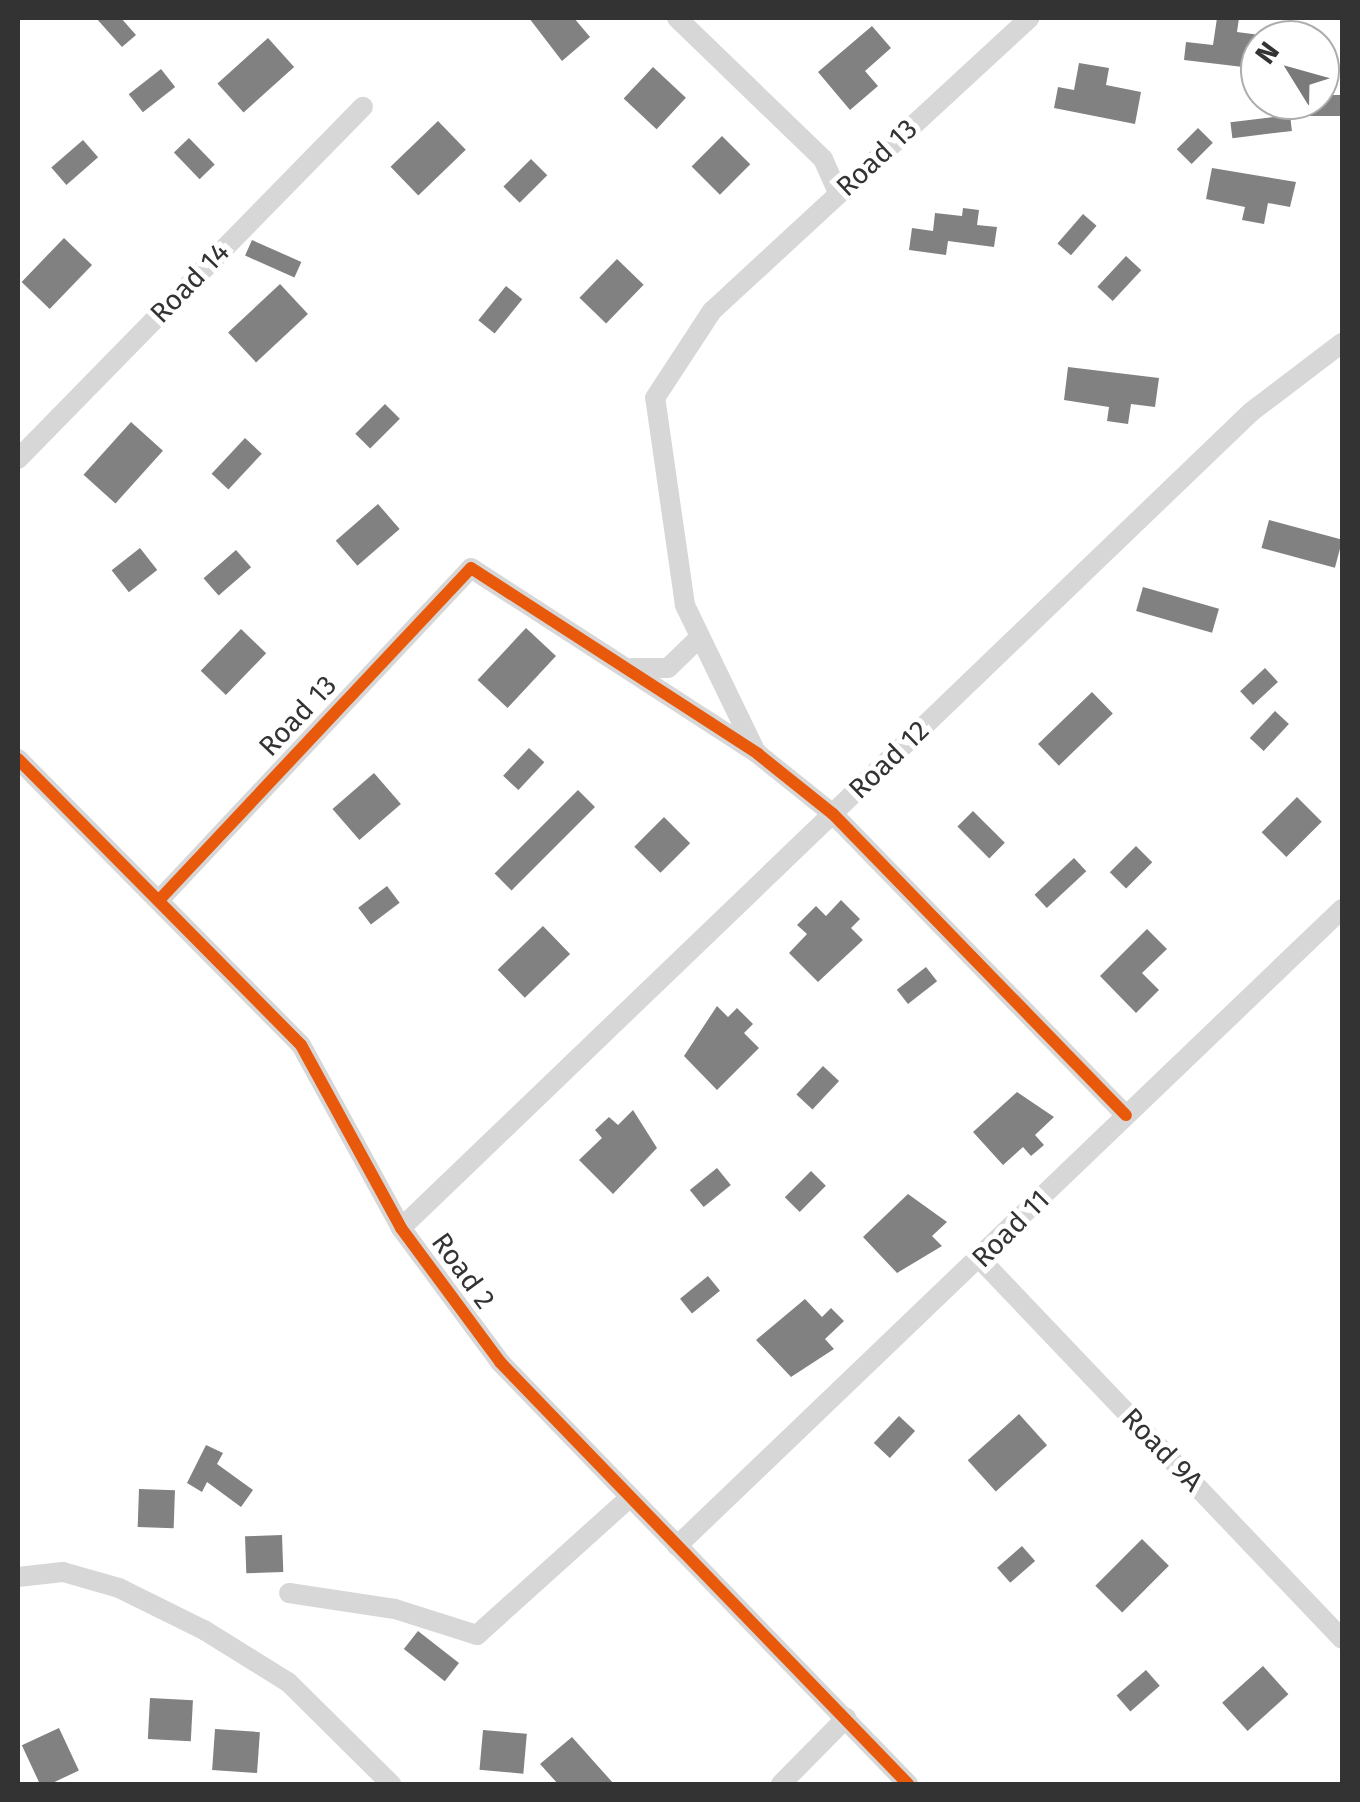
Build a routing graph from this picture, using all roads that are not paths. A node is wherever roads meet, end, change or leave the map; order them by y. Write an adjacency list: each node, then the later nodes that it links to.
1 (677, 18): 4 (street)
2 (1030, 18): 4 (street, Road 13)
3 (363, 107): 6 (street, Road 14)
4 (838, 193): 7 (street, Road 13)
5 (1342, 343): 11 (street, Road 12)
6 (18, 459)
7 (699, 638): 8 (street); 9 (street)
8 (630, 668): 9 (street); 12 (street, Road 13)
9 (758, 754): 11 (street)
10 (18, 759): 12 (street, Road 2)
11 (833, 814): 14 (street); 15 (street, Road 12)
12 (162, 898): 15 (street, Road 2)
13 (1342, 909): 14 (street, Road 11)
14 (1126, 1115): 16 (street, Road 11)
15 (401, 1228): 17 (street, Road 2)
16 (981, 1260): 18 (street, Road 11); 21 (street, Road 9A)
17 (628, 1498): 18 (street, Road 2); 20 (street)
18 (677, 1546): 22 (street, Road 2)
19 (18, 1577): 23 (street)
20 (288, 1594)
21 (1342, 1639)
22 (846, 1718): 24 (street); 25 (street, Road 2)
23 (392, 1784)
24 (781, 1784)
25 (908, 1784)

